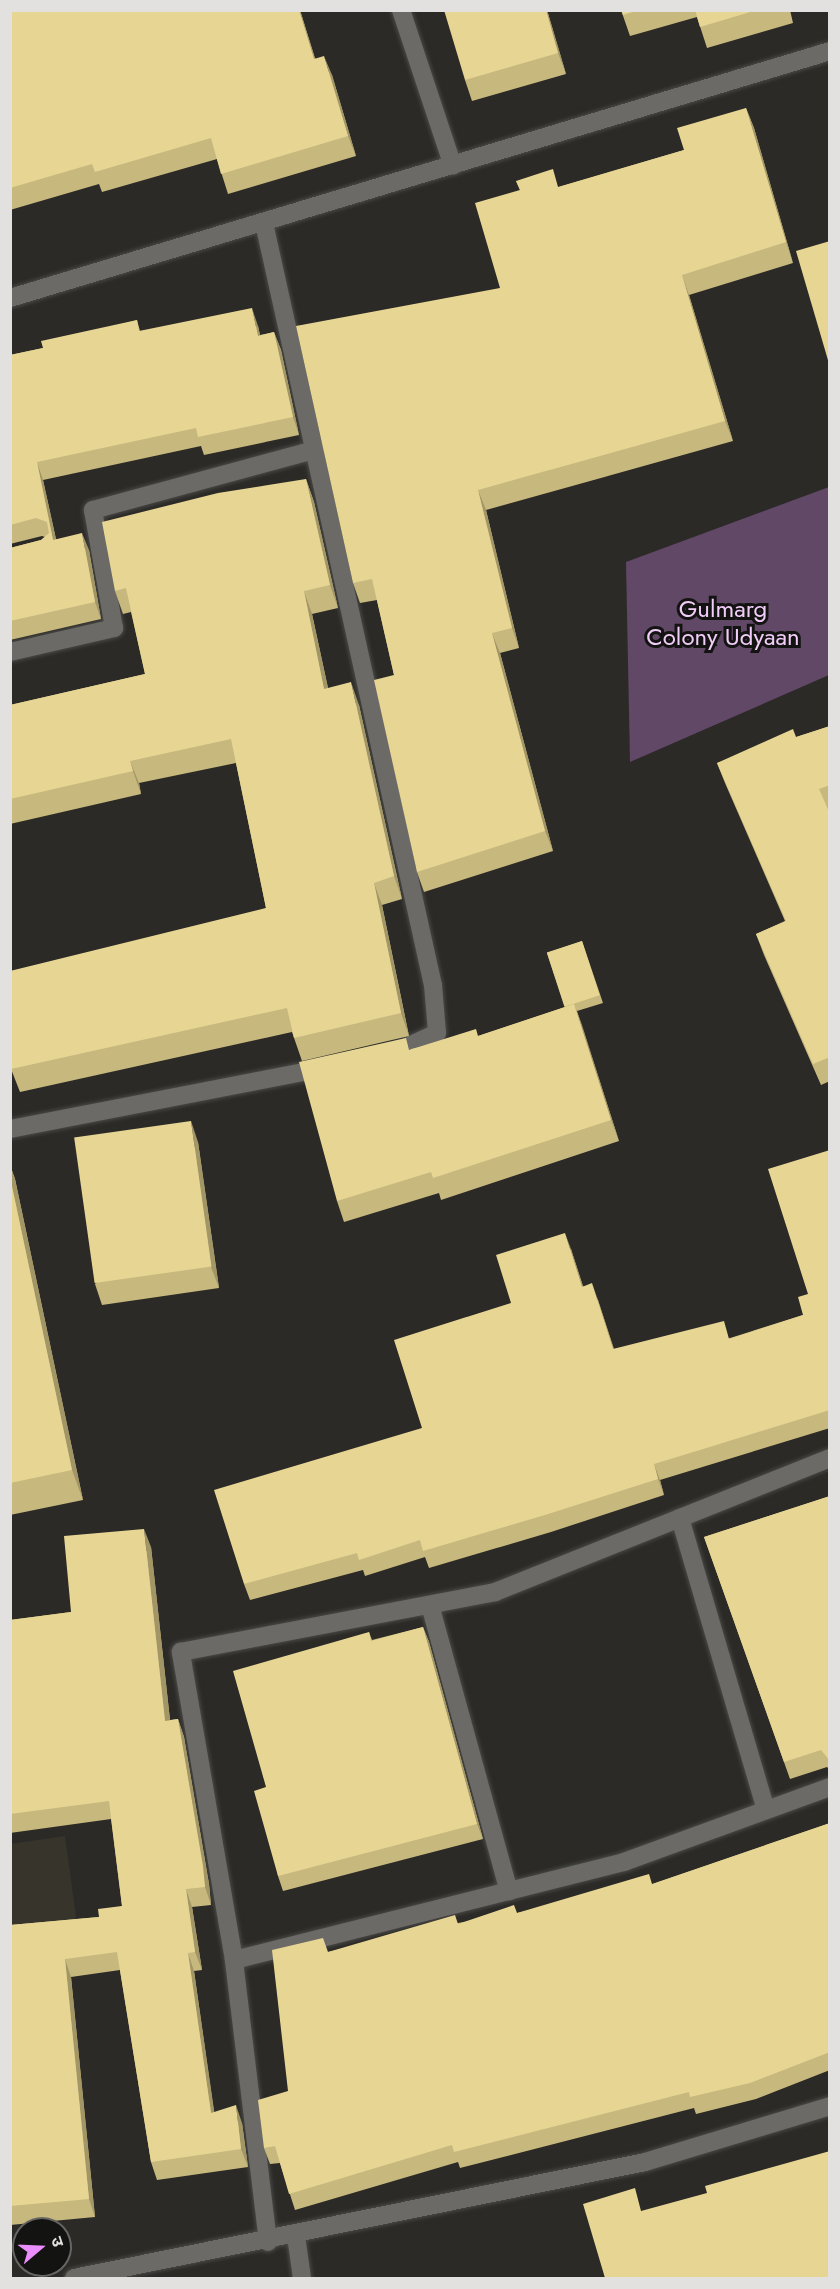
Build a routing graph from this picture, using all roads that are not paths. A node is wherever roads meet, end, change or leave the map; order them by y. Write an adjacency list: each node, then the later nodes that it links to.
1 (401, 10): 3 (street)
2 (830, 51): 3 (street)
3 (453, 166): 4 (street)
4 (264, 223): 5 (street); 6 (street)
5 (10, 298)
6 (317, 449): 7 (street); 8 (street)
7 (10, 652)
8 (368, 1059)
9 (345, 1064): 10 (street)
10 (10, 1129)
11 (830, 1458): 12 (street)
12 (680, 1518): 13 (street); 15 (street)
13 (430, 1605): 16 (street); 17 (street)
14 (830, 1787): 15 (street)
15 (766, 1810): 16 (street)
16 (509, 1891): 17 (street)
17 (234, 1960): 20 (street)
18 (830, 2106): 19 (street)
19 (296, 2236): 20 (street); 22 (street)
20 (268, 2242): 21 (street)
21 (74, 2278)
22 (302, 2278)

